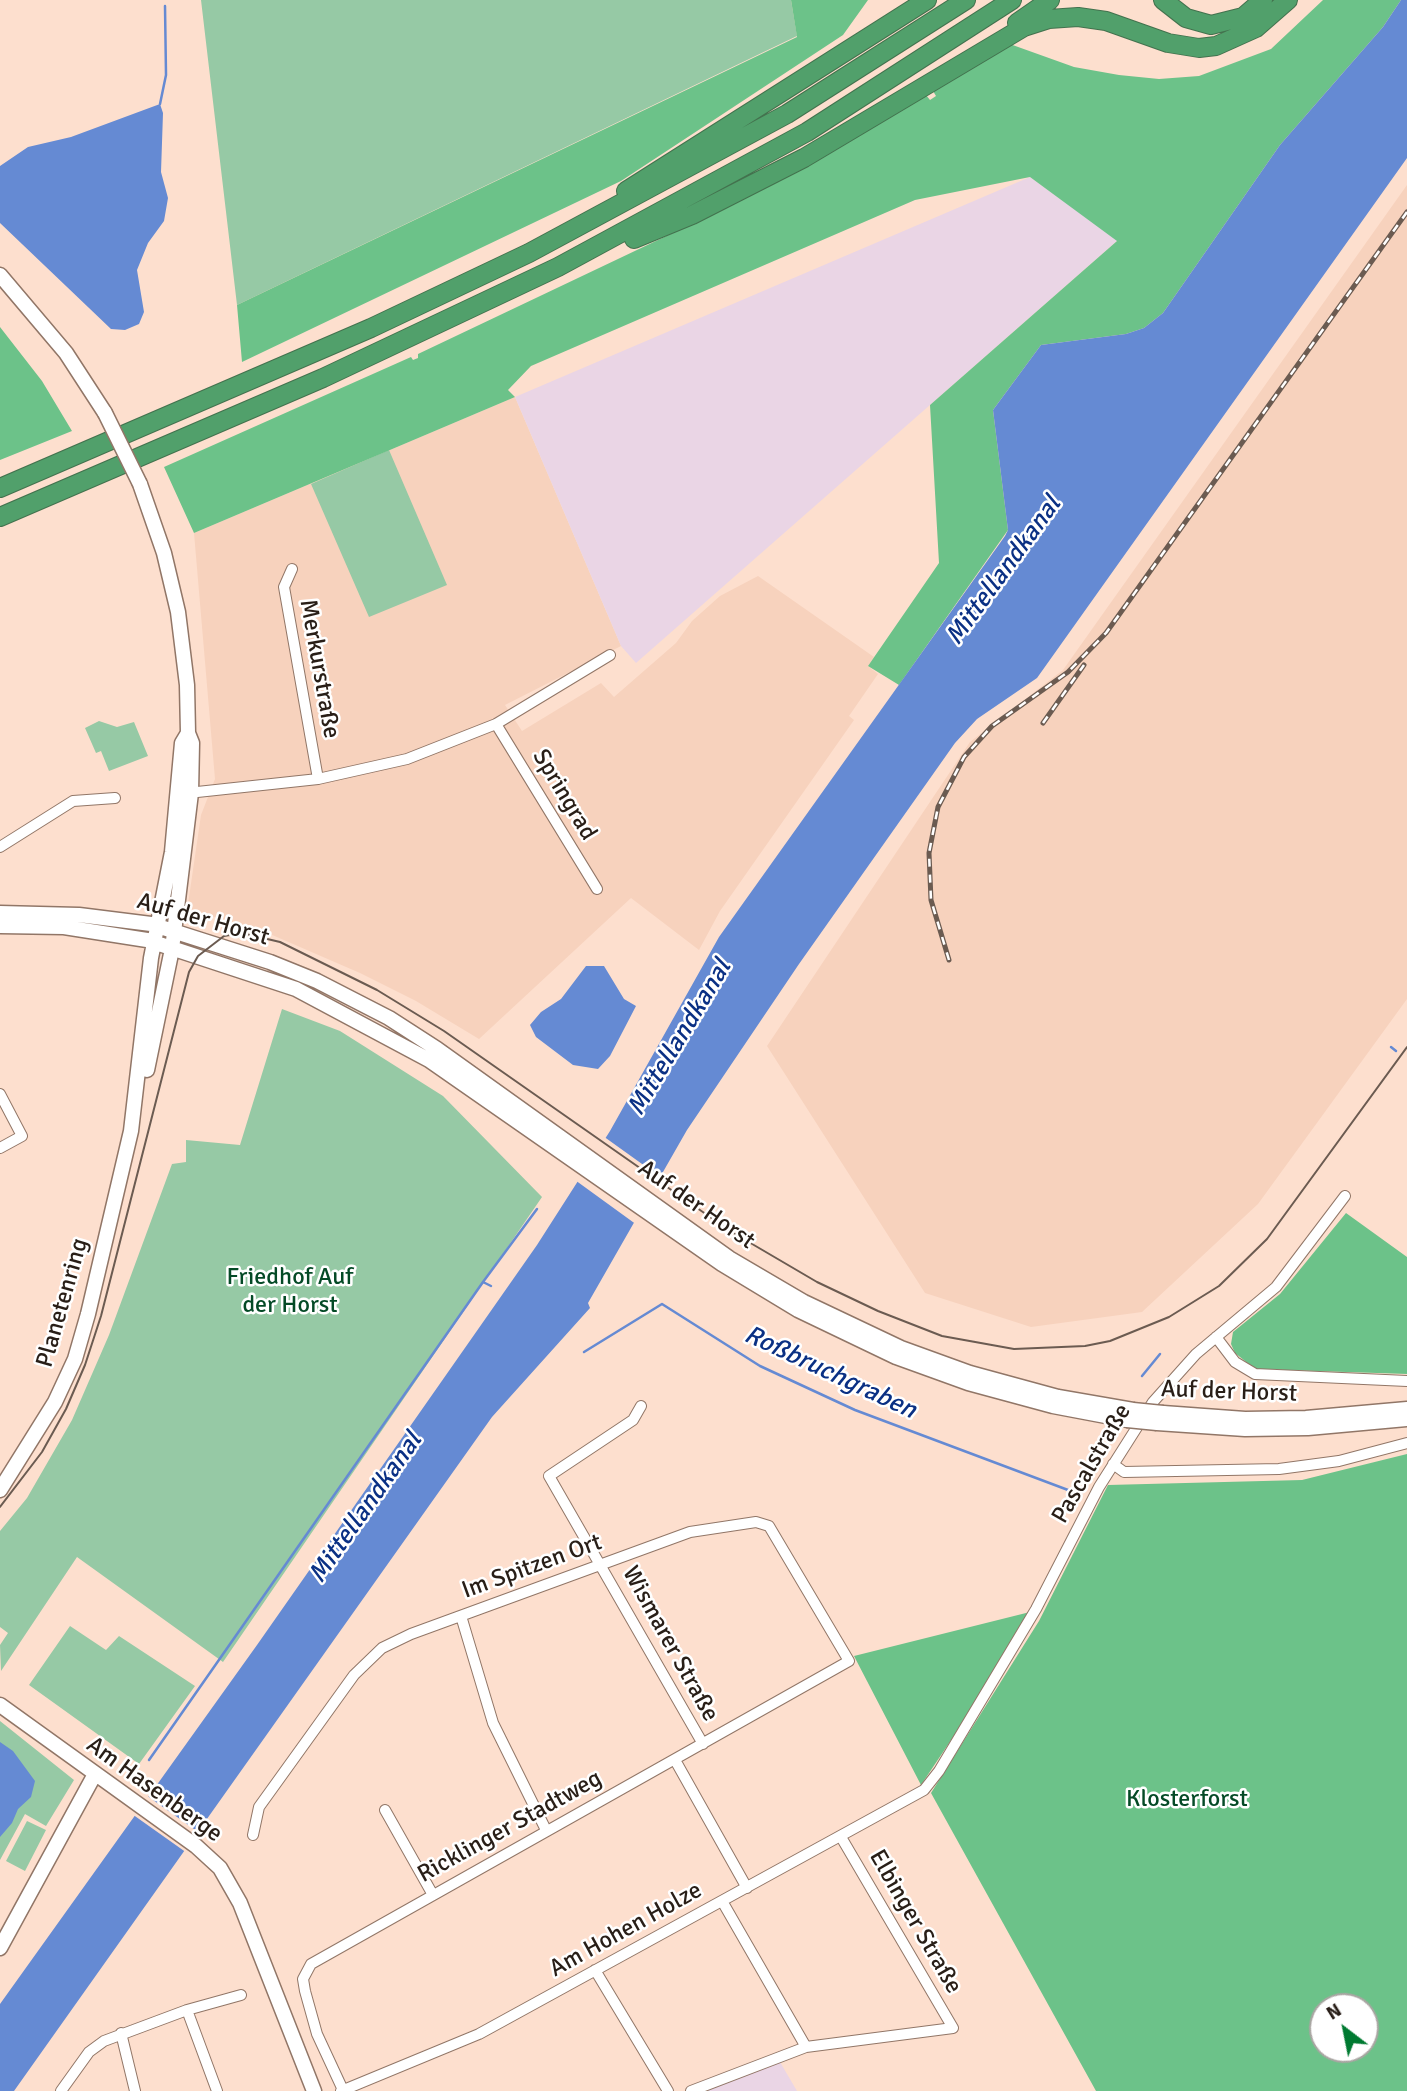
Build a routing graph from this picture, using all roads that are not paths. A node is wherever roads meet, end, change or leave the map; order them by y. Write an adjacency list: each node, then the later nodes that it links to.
1 (904, 0): 9 (highway)
2 (926, 0): 9 (highway)
3 (967, 0): 11 (highway)
4 (1012, 0): 12 (highway)
5 (1050, 0): 10 (highway)
6 (1163, 0): 7 (highway)
7 (1264, 0)
8 (1288, 0): 10 (highway)
9 (844, 53): 11 (highway)
10 (954, 67): 12 (highway)
11 (529, 253): 14 (highway)
12 (558, 267): 15 (highway)
13 (0, 275): 20 (street, bridge)
14 (0, 488)
15 (0, 517)
16 (292, 569): 19 (street, Merkurstraße)
17 (610, 654): 18 (street, Merkurstraße)
18 (496, 723): 19 (street, Merkurstraße); 23 (street, Springrad)
19 (318, 779): 20 (street, Merkurstraße)
20 (185, 793): 26 (street, Planetenring); 27 (street, Planetenring)
21 (115, 797): 22 (street)
22 (0, 847)
23 (597, 889)
24 (0, 913): 26 (street, Auf der Horst)
25 (0, 926): 28 (street, Auf der Horst)
26 (159, 926): 27 (street, Auf der Horst); 28 (street, Planetenring)
27 (174, 932): 29 (street, Planetenring); 33 (street, Auf der Horst)
28 (155, 943): 29 (street, Auf der Horst); 31 (street, Planetenring)
29 (172, 949): 31 (street, Planetenring); 33 (street, Auf der Horst)
30 (0, 1094): 32 (street)
31 (134, 1115): 43 (street, Planetenring)
32 (0, 1149)
33 (576, 1155): 39 (street, Auf der Horst, bridge)
34 (1345, 1196): 35 (street, Pascalstraße)
35 (1216, 1337): 36 (street, Auf der Horst); 42 (street, Pascalstraße)
36 (1407, 1381)
37 (641, 1406): 44 (street, Wismarer Straße)
38 (1407, 1409): 39 (street, Auf der Horst)
39 (1160, 1418): 40 (street, Auf der Horst)
40 (1407, 1419)
41 (1405, 1443): 42 (street)
42 (1113, 1464): 51 (street, Pascalstraße)
43 (0, 1490)
44 (600, 1565): 45 (street, Im Spitzen Ort); 46 (street, Im Spitzen Ort); 48 (street, Wismarer Straße)
45 (461, 1615): 53 (street); 54 (street, Im Spitzen Ort)
46 (849, 1661): 48 (street, Ricklinger Stadtweg)
47 (0, 1705): 50 (street, Am Hasenberge)
48 (703, 1744): 49 (street, Ricklinger Stadtweg)
49 (676, 1760): 53 (street, Ricklinger Stadtweg); 56 (street)
50 (95, 1774): 59 (street); 68 (street, Am Hasenberge)
51 (924, 1790): 55 (street, Am Hohen Holze)
52 (385, 1810): 57 (street)
53 (546, 1830): 57 (street, Ricklinger Stadtweg)
54 (253, 1835)
55 (841, 1837): 56 (street, Am Hohen Holze); 64 (street, Elbinger Straße)
56 (747, 1888): 58 (street, Am Hohen Holze)
57 (433, 1895): 69 (street, Ricklinger Stadtweg)
58 (722, 1901): 60 (street, Am Hohen Holze); 64 (street)
59 (0, 1948)
60 (595, 1970): 69 (street, Am Hohen Holze); 70 (street)
61 (241, 1995): 62 (street)
62 (187, 2010): 63 (street); 67 (street)
63 (121, 2033): 65 (street); 66 (street)
64 (806, 2047): 71 (street)
65 (61, 2091)
66 (135, 2091)
67 (217, 2091)
68 (314, 2091)
69 (342, 2091)
70 (668, 2091)
71 (691, 2091)

